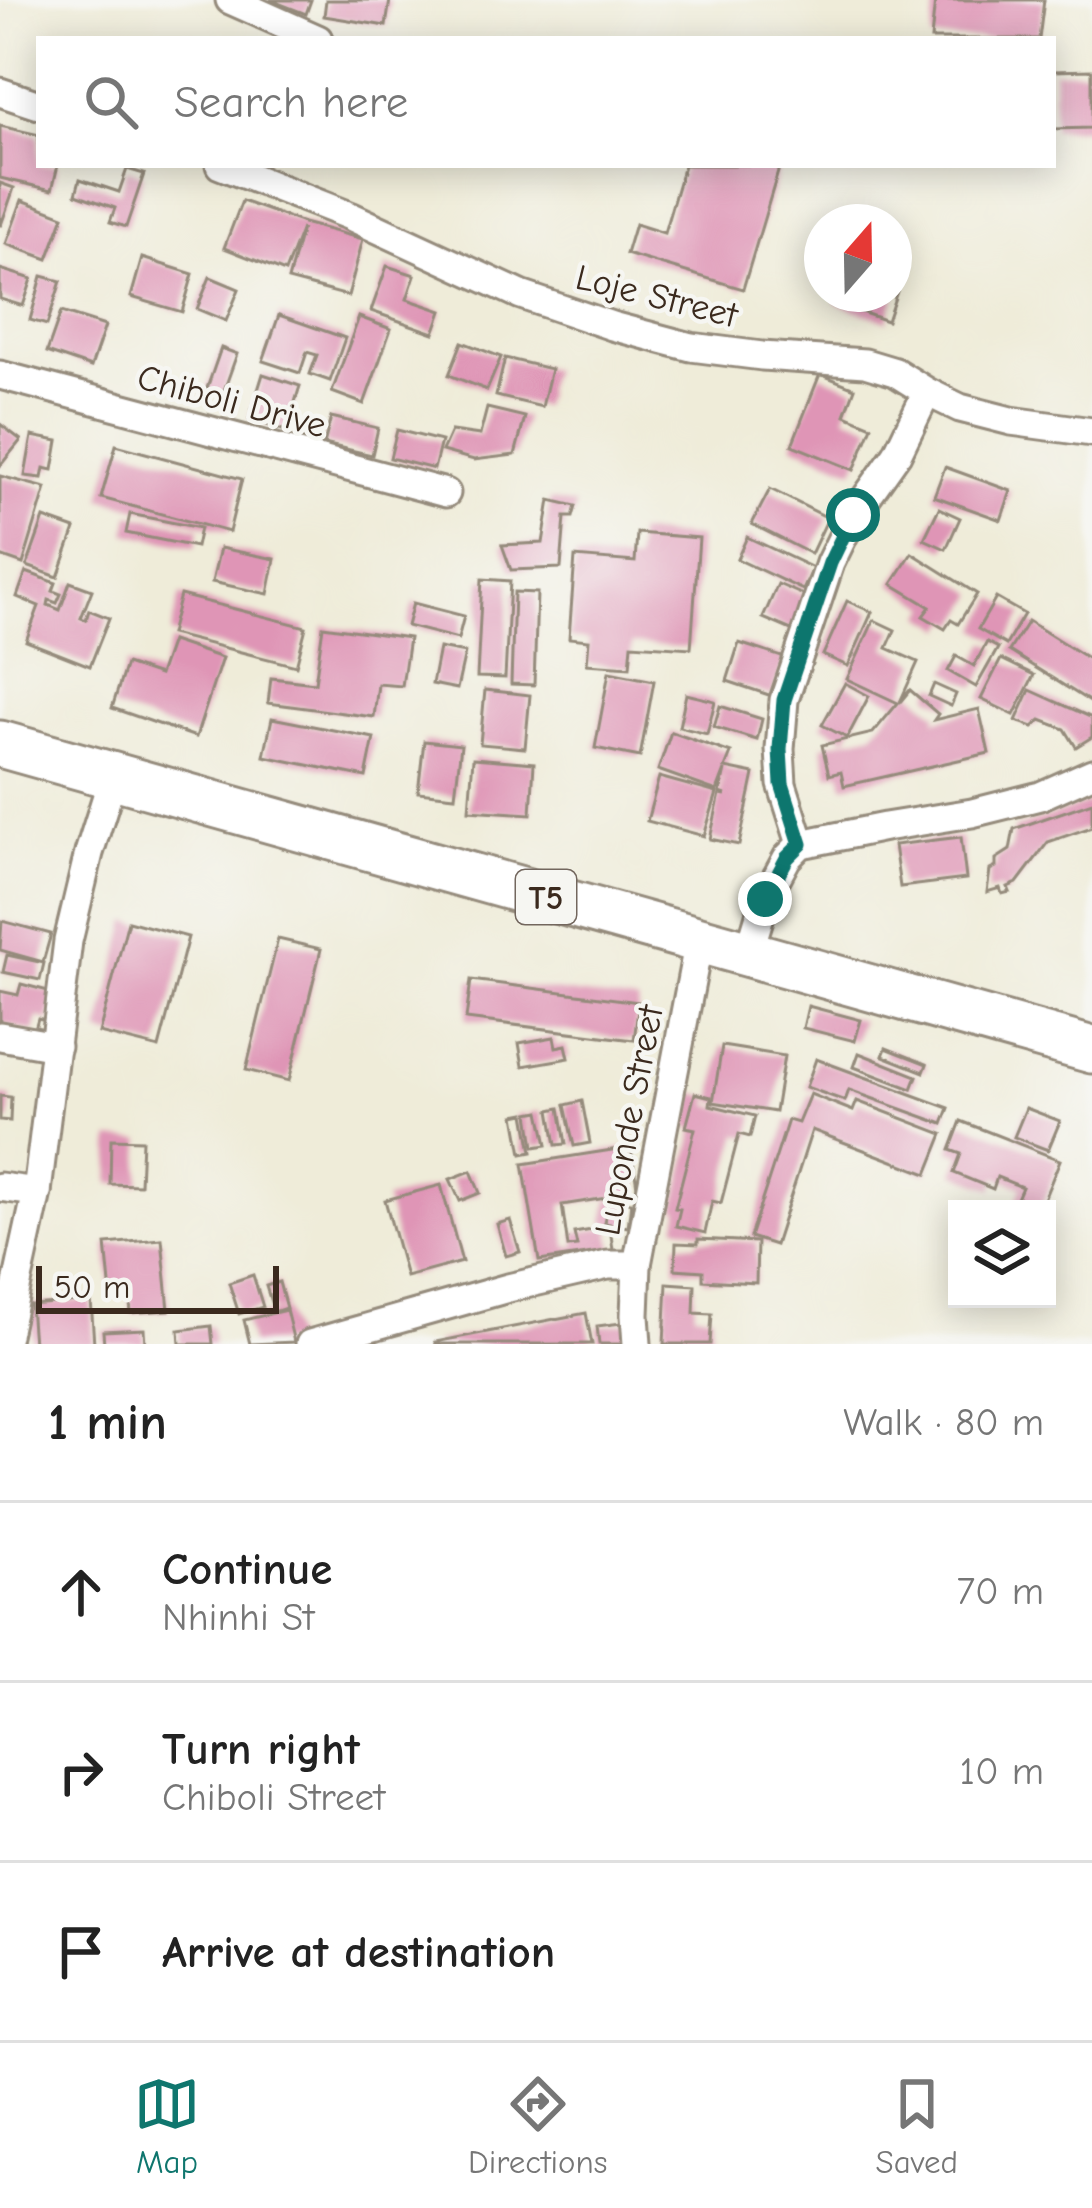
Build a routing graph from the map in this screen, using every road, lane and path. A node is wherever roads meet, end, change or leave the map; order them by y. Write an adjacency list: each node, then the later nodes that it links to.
1 (230, 0): 2 (street)
2 (311, 36)
3 (0, 92): 4 (street)
4 (36, 104)
5 (228, 168): 7 (street, Loje Street)
6 (0, 375): 9 (street, Chiboli Drive)
7 (927, 392): 8 (street, Loje Street); 13 (street)
8 (1092, 432)
9 (446, 493)
10 (0, 744): 12 (highway, T5)
11 (1092, 773): 13 (street)
12 (113, 777): 14 (highway, T5); 17 (street)
13 (801, 844): 15 (street)
14 (699, 940): 15 (highway, T5); 21 (street, Luponde Street)
15 (749, 952): 18 (highway, T5)
16 (0, 1036): 17 (street)
17 (56, 1046): 20 (street)
18 (1092, 1050)
19 (0, 1187): 20 (street)
20 (37, 1192): 22 (street)
21 (637, 1264): 23 (street, Luponde Street); 24 (street)
22 (4, 1344)
23 (310, 1344)
24 (637, 1344)

